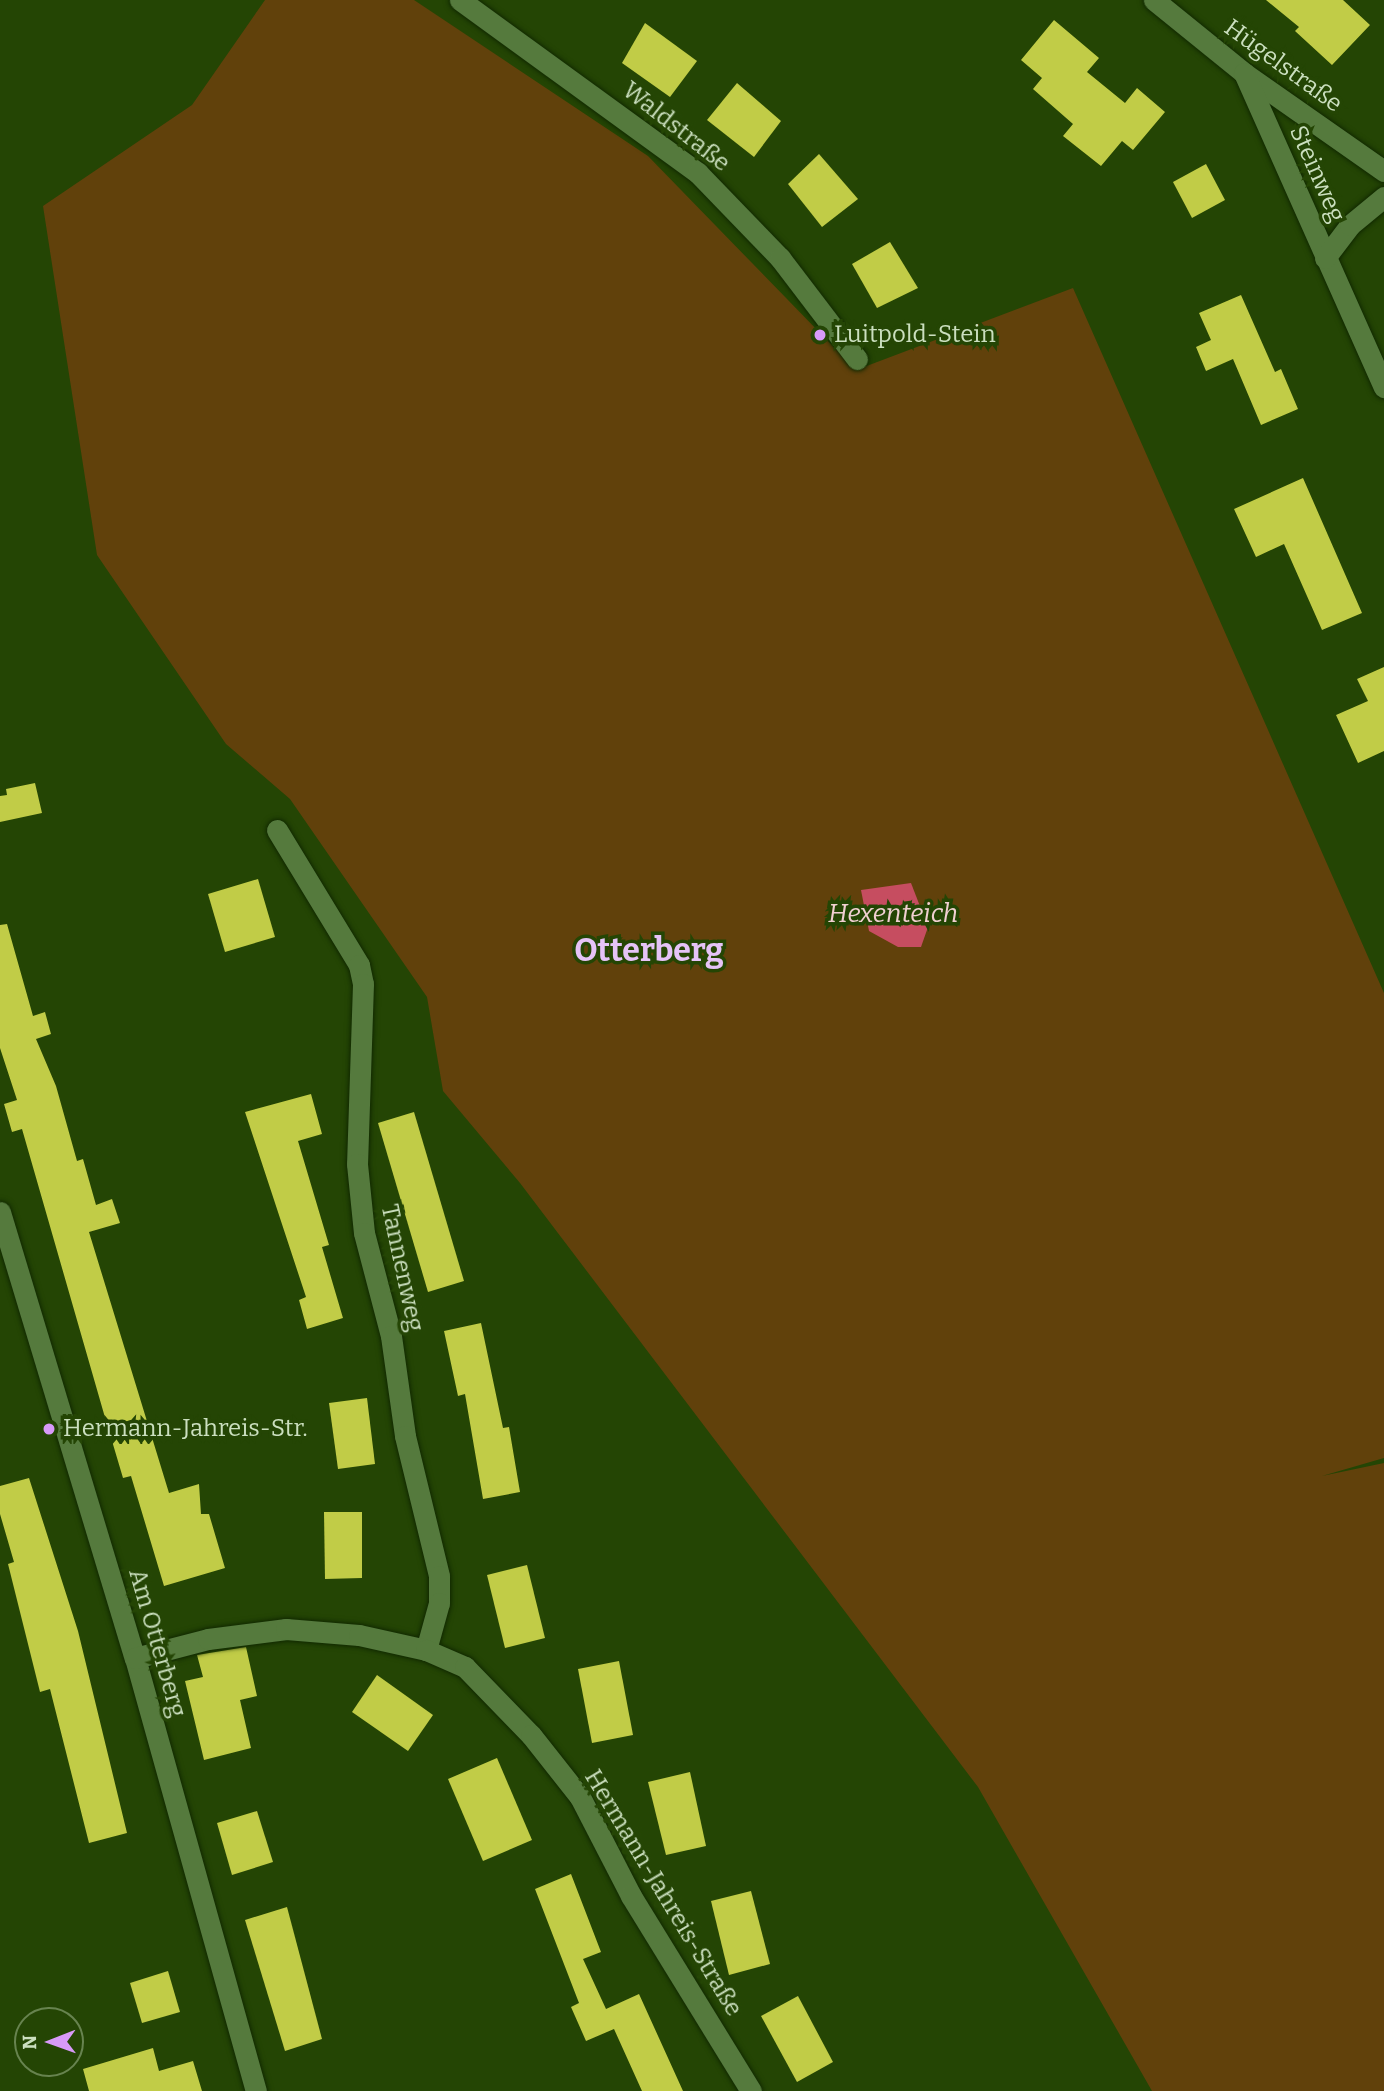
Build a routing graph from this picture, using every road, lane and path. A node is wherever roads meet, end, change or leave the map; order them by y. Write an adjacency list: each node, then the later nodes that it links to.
1 (460, 0): 7 (street, Waldstraße)
2 (1154, 0): 3 (street, Hügelstraße)
3 (1244, 73): 4 (street, Hügelstraße); 6 (street, Steinweg)
4 (1384, 171)
5 (1384, 197): 6 (street, Steinweg)
6 (1325, 258): 8 (street, Steinweg)
7 (857, 359)
8 (1384, 387)
9 (278, 830): 11 (street, Tannenweg)
10 (0, 1212): 12 (street, Am Otterberg)
11 (426, 1650): 12 (street, Hermann-Jahreis-Straße); 14 (street, Hermann-Jahreis-Straße)
12 (135, 1658): 13 (street, Am Otterberg)
13 (256, 2091)
14 (751, 2091)

